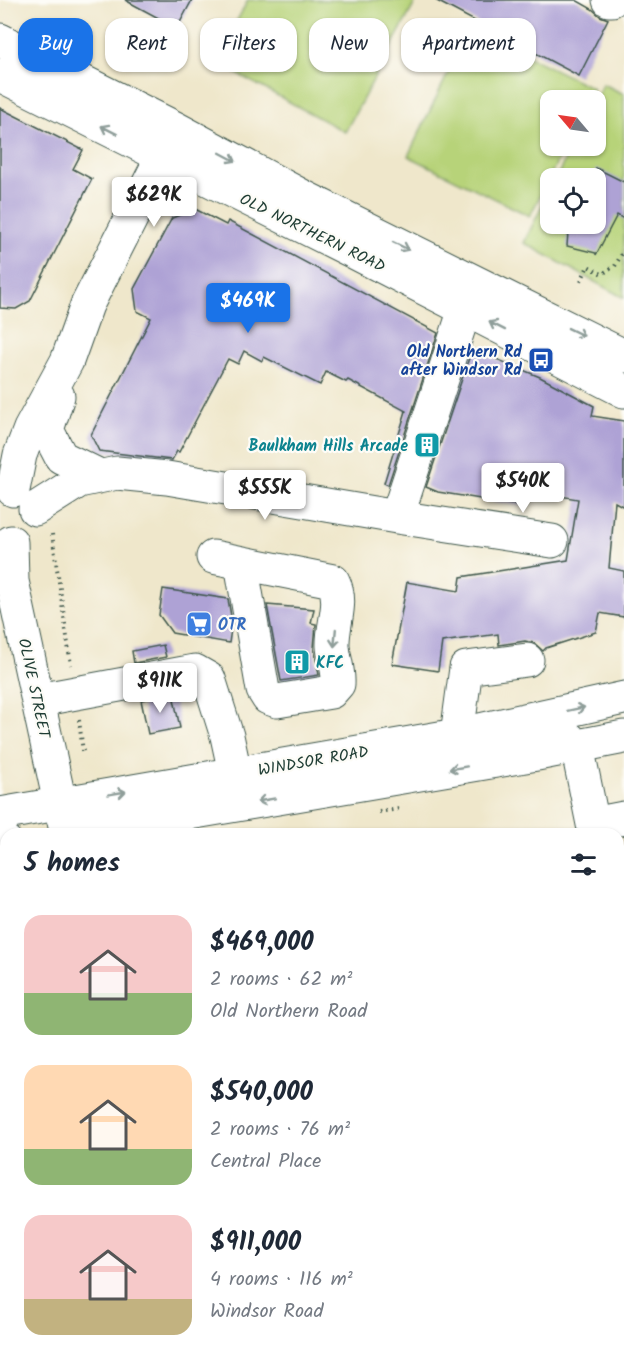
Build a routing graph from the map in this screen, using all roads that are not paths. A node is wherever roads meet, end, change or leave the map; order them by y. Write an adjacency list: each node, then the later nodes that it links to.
1 (0, 40): 3 (main road, OLD NORTHERN ROAD)
2 (0, 75): 3 (main road, OLD NORTHERN ROAD, one-way to 2)
3 (169, 143): 4 (main road); 5 (main road, OLD NORTHERN ROAD); 6 (main road, OLD NORTHERN ROAD, one-way to 6)
4 (87, 304): 7 (main road); 10 (main road)
5 (465, 309): 8 (main road, OLD NORTHERN ROAD, one-way to 5); 11 (main road)
6 (624, 356)
7 (67, 361): 9 (main road); 10 (main road)
8 (624, 391)
9 (100, 476): 10 (main road); 11 (main road)
10 (21, 498): 12 (main road)
11 (412, 520): 13 (main road)
12 (5, 541): 17 (main road, OLIVE STREET)
13 (552, 541)
14 (227, 560): 14 (main road, one-way to 14)
15 (527, 660): 18 (main road)
16 (624, 698): 18 (main road, WINDSOR ROAD, one-way to 16)
17 (38, 700): 21 (main road); 23 (main road, OLIVE STREET)
18 (458, 735): 20 (main road); 21 (main road, WINDSOR ROAD)
19 (624, 737): 20 (main road, WINDSOR ROAD)
20 (577, 746): 23 (main road, WINDSOR ROAD, one-way to 23); 24 (main road)
21 (235, 773): 23 (main road, WINDSOR ROAD, one-way to 21)
22 (0, 814): 23 (main road, WINDSOR ROAD)
23 (63, 824)
24 (604, 825)

